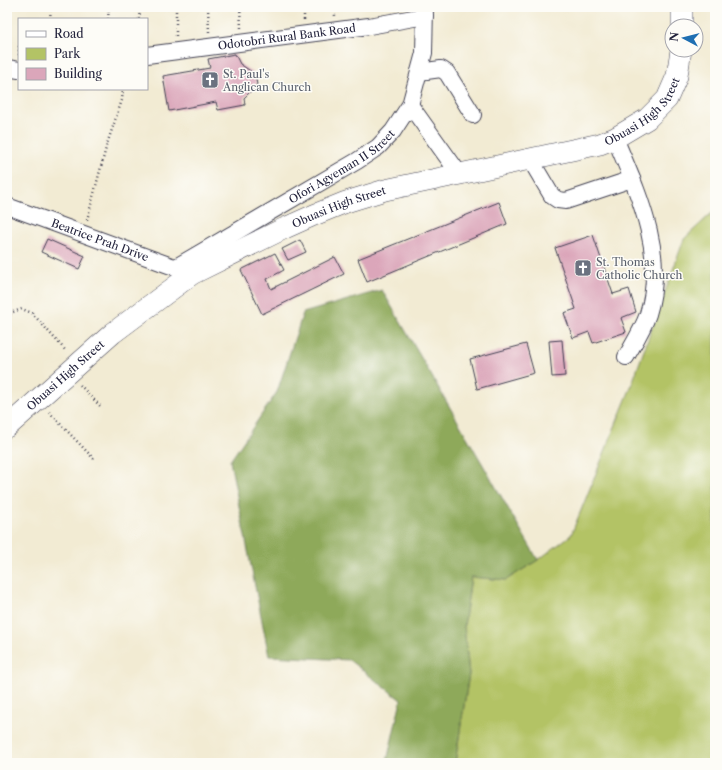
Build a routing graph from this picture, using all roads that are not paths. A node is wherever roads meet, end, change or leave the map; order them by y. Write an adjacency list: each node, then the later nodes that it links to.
1 (682, 7): 3 (main road)
2 (425, 11): 4 (street, Odotobri Rural Bank Road); 8 (street, Ofori Agyeman II Street)
3 (682, 18)
4 (148, 55)
5 (680, 58): 11 (main road, Obuasi High Street)
6 (7, 68): 7 (street)
7 (18, 70)
8 (419, 72): 9 (street, Ofori Agyeman II Street); 10 (street)
9 (410, 105): 13 (street); 16 (street, Ofori Agyeman II Street)
10 (473, 114)
11 (615, 138): 12 (main road, Obuasi High Street); 14 (street)
12 (530, 159): 13 (main road, Obuasi High Street); 14 (street)
13 (460, 175): 16 (main road, Obuasi High Street)
14 (632, 179): 17 (street)
15 (7, 206): 16 (street, Beatrice Prah Drive)
16 (184, 270): 18 (main road, Obuasi High Street)
17 (626, 357)
18 (7, 427)

